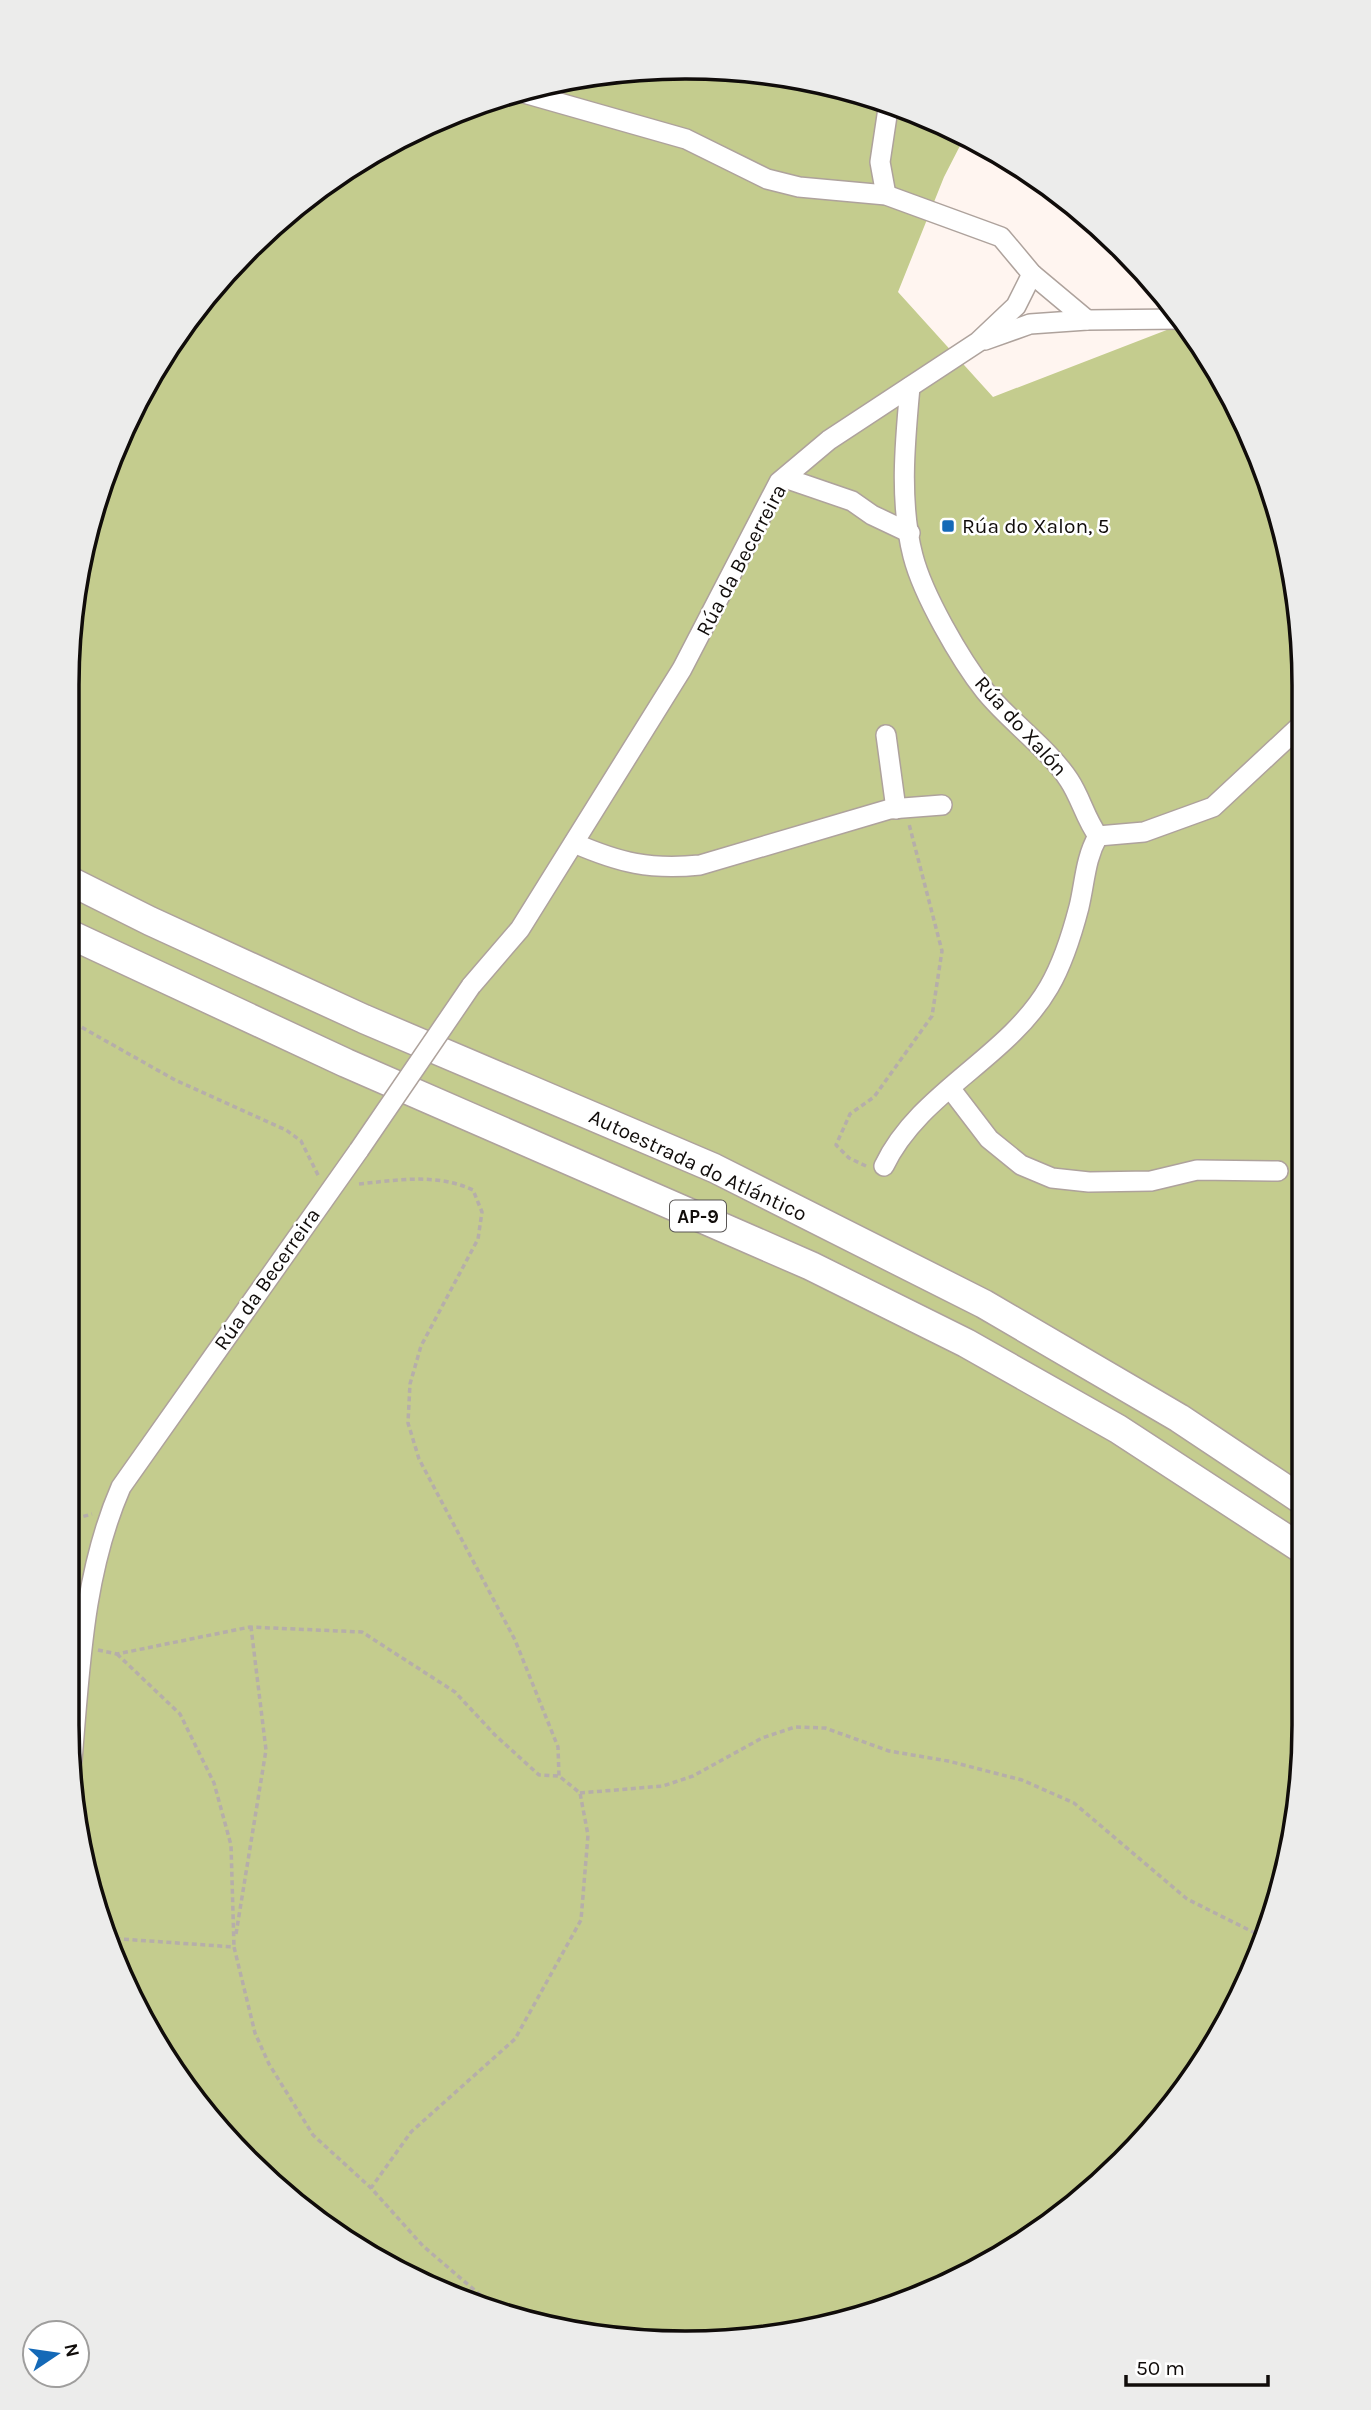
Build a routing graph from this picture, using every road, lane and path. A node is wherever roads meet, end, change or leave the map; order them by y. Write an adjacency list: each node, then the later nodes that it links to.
1 (537, 97): 3 (street)
2 (887, 113): 3 (street)
3 (886, 195): 4 (street)
4 (1032, 274): 6 (street); 7 (street, Rúa da Becerreira)
5 (1169, 319): 6 (street, Rúa da Becerreira)
6 (1087, 320): 7 (street, Rúa da Becerreira)
7 (978, 342): 8 (street, Rúa da Becerreira)
8 (910, 387): 9 (street, Rúa da Becerreira); 10 (street, Rúa do Xalón)
9 (785, 478): 10 (street); 16 (street, Rúa da Becerreira)
10 (910, 533): 15 (street, Rúa do Xalón)
11 (1292, 733): 15 (street)
12 (886, 735): 14 (street)
13 (942, 805): 14 (street)
14 (900, 809): 16 (street); 21 (path)
15 (1098, 836): 20 (street)
16 (574, 843): 23 (street, Rúa da Becerreira, bridge)
17 (79, 886): 24 (highway, Autoestrada do Atlántico / AP-9)
18 (79, 939): 25 (highway, Autoestrada do Atlántico / AP-9)
19 (79, 1026): 23 (path)
20 (950, 1088): 21 (street); 22 (street)
21 (884, 1166)
22 (1278, 1171)
23 (329, 1191): 27 (street, Rúa da Becerreira); 30 (path)
24 (1292, 1493)
25 (1292, 1542)
26 (250, 1627): 28 (path); 30 (path); 34 (path)
27 (82, 1646): 28 (path); 29 (street, Rúa da Becerreira)
28 (117, 1654): 34 (path)
29 (79, 1680)
30 (559, 1776): 31 (path)
31 (580, 1793): 32 (path); 35 (path)
32 (1255, 1933)
33 (118, 1939): 34 (path)
34 (234, 1947): 35 (path)
35 (371, 2188): 36 (path)
36 (481, 2296)

